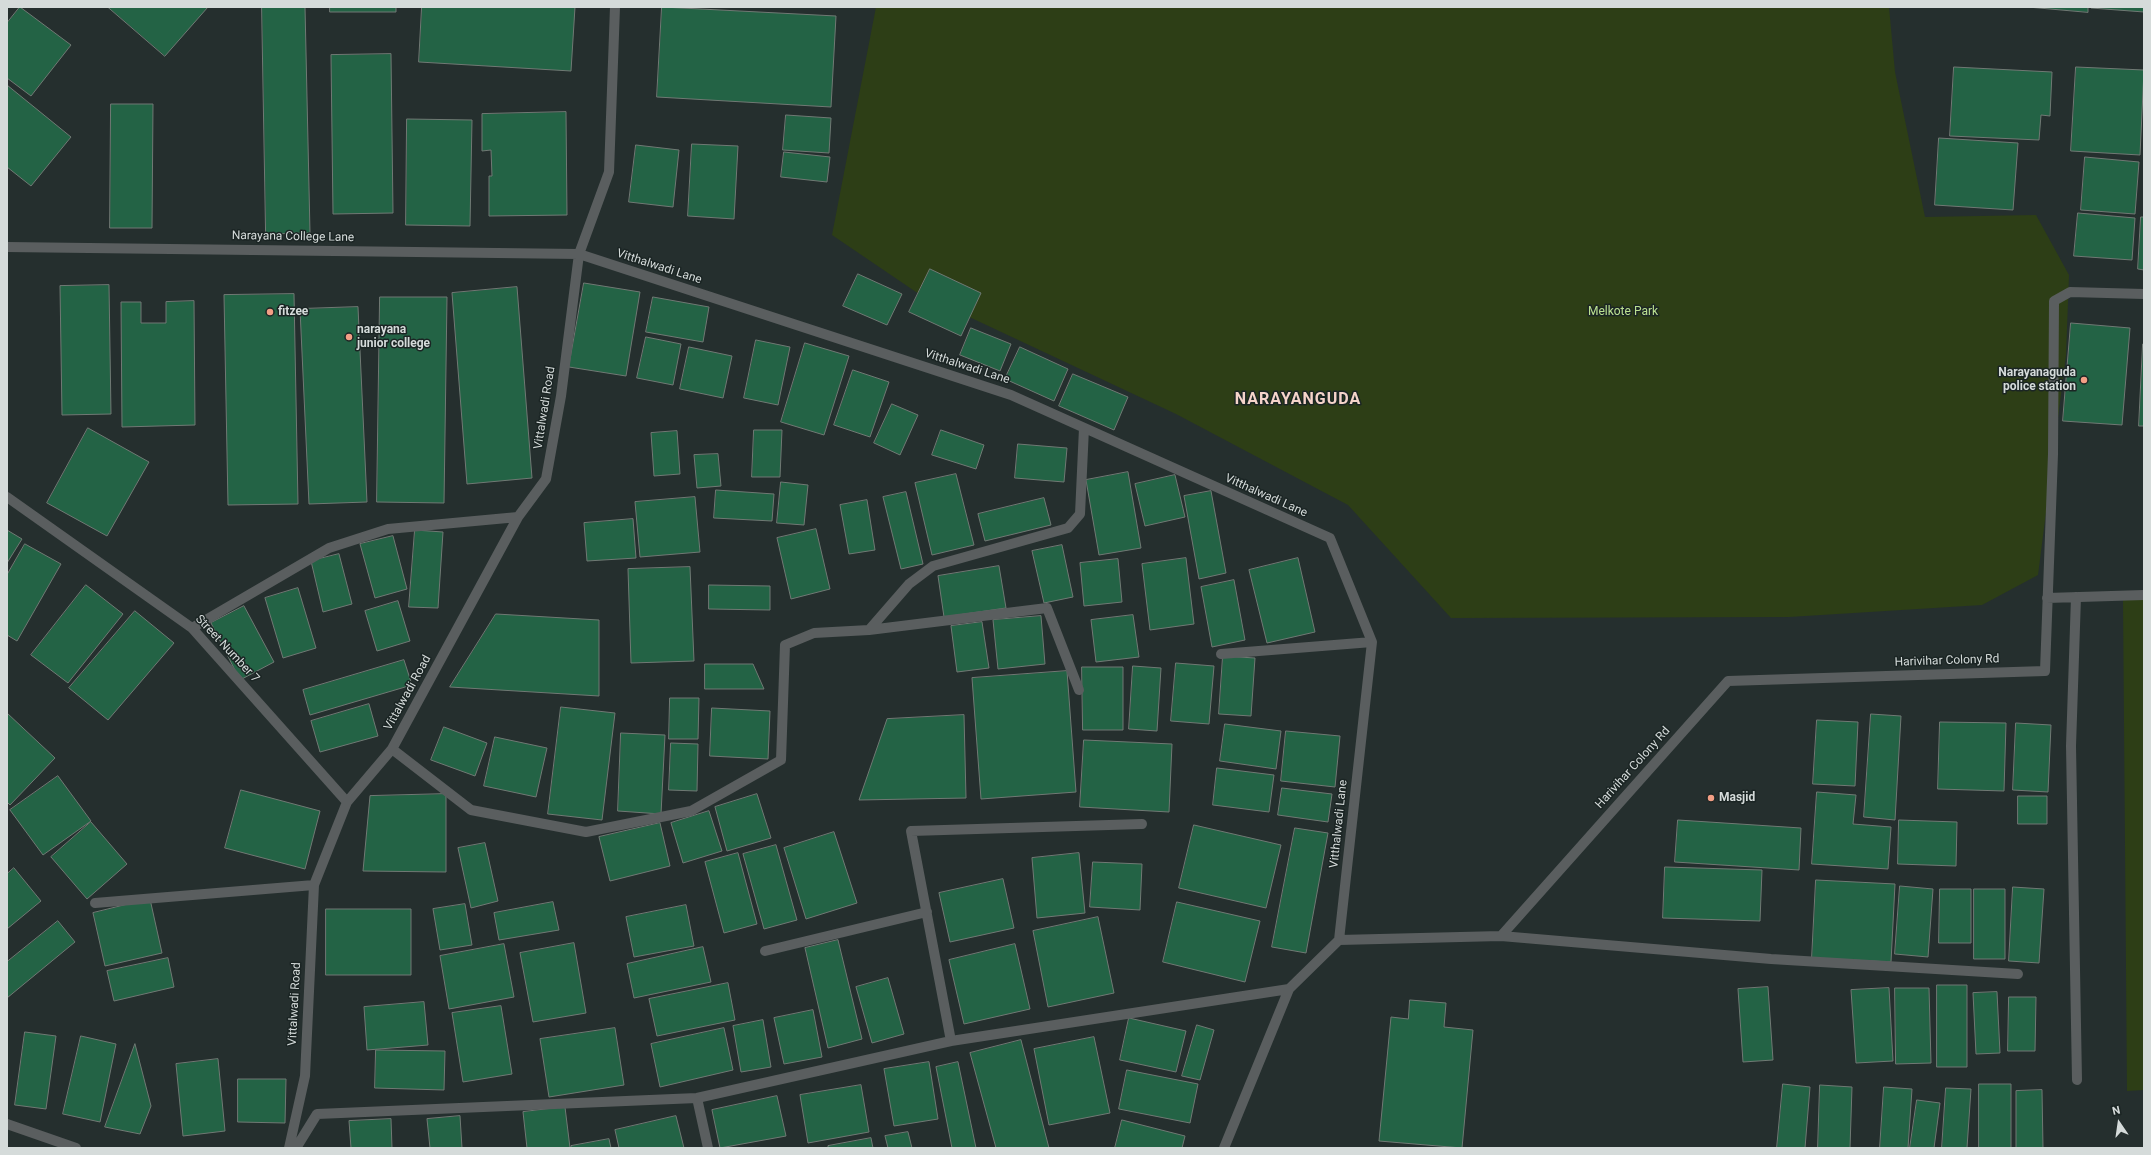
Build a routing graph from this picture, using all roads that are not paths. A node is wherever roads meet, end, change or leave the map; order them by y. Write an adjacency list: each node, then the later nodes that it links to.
1 (615, 7): 3 (street, Vittalwadi Road)
2 (7, 247): 3 (street, Narayana College Lane)
3 (579, 254): 5 (street, Vitthalwadi Lane); 7 (street, Vittalwadi Road)
4 (2144, 294): 10 (street, Harivihar Colony Rd)
5 (1084, 428): 12 (street); 13 (street, Vitthalwadi Lane)
6 (7, 497): 11 (street, Street Number 7)
7 (518, 517): 11 (street); 16 (street, Vittalwadi Road)
8 (2144, 595): 9 (street)
9 (2076, 597): 10 (street); 28 (street)
10 (2047, 598): 22 (street, Harivihar Colony Rd)
11 (192, 628): 17 (street, Street Number 7)
12 (869, 630): 15 (street); 16 (street)
13 (1372, 642): 14 (street); 23 (street, Vitthalwadi Lane)
14 (1221, 654)
15 (1079, 690)
16 (392, 749): 17 (street, Vittalwadi Road)
17 (347, 802): 19 (street, Vittalwadi Road)
18 (1142, 824): 21 (street)
19 (314, 885): 20 (street); 32 (street, Vittalwadi Road)
20 (95, 903)
21 (926, 912): 24 (street); 27 (street)
22 (1501, 936): 23 (street); 25 (street)
23 (1339, 940): 26 (street)
24 (765, 951)
25 (2018, 974)
26 (1289, 989): 27 (street); 35 (street)
27 (951, 1041): 29 (street)
28 (2077, 1080)
29 (698, 1098): 33 (street); 34 (street)
30 (7, 1124): 31 (street)
31 (76, 1148)
32 (289, 1148)
33 (296, 1148)
34 (708, 1148)
35 (1224, 1148)

